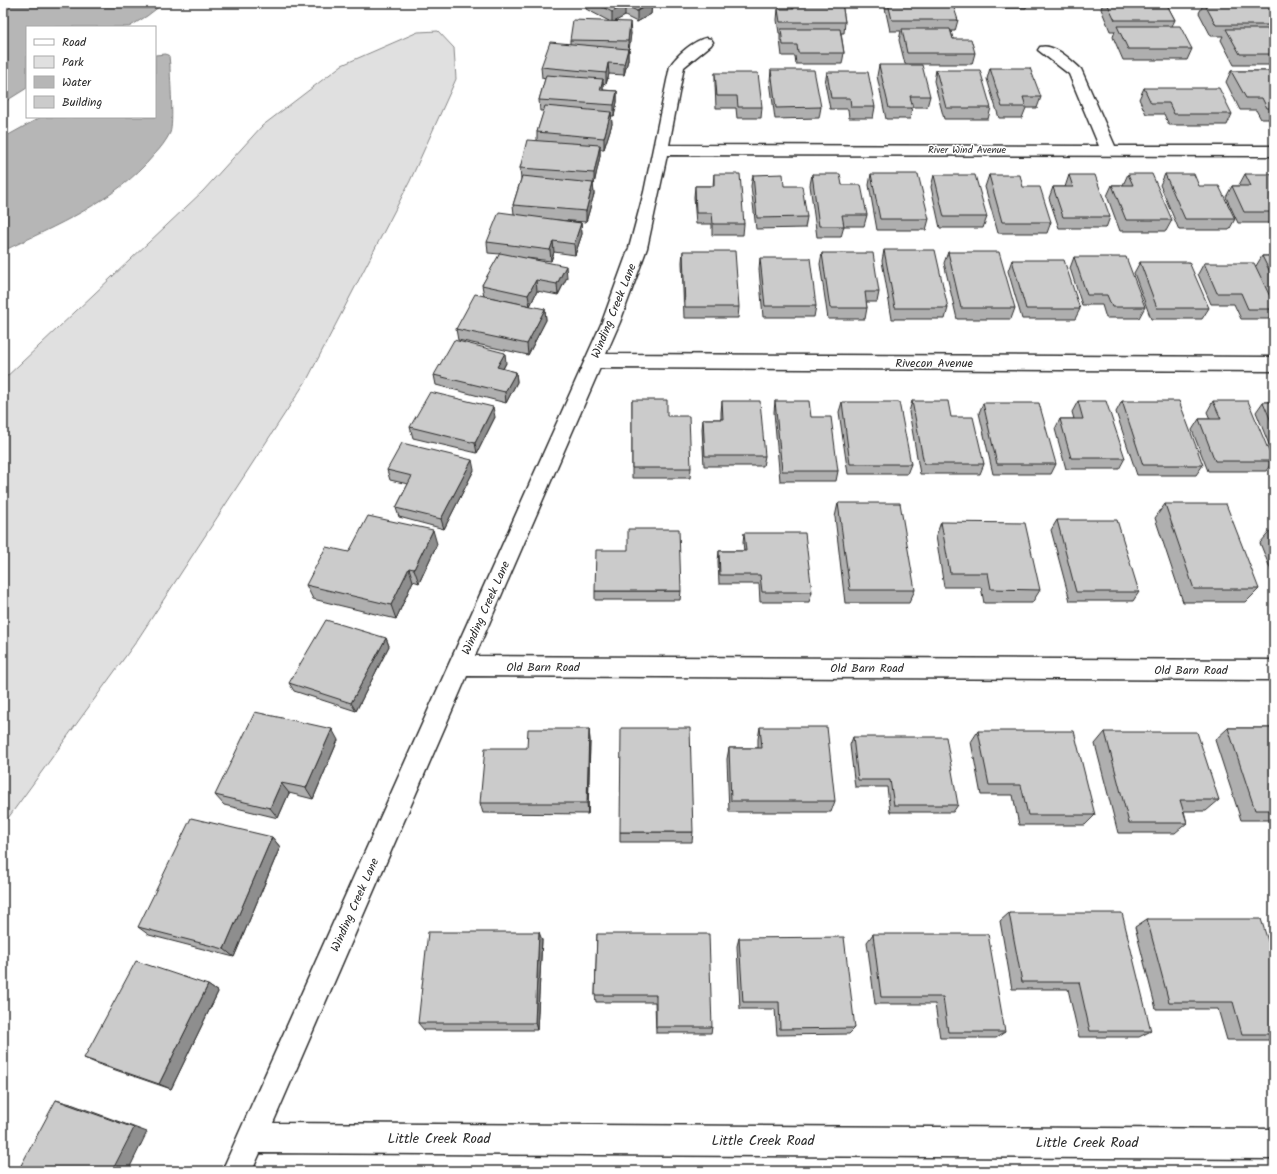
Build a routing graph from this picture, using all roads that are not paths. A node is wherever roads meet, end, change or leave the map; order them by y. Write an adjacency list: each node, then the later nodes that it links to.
1 (706, 42): 3 (street, Winding Creek Lane)
2 (1045, 50): 4 (street)
3 (660, 150): 4 (street, River Wind Avenue); 6 (street, Winding Creek Lane)
4 (1109, 151): 5 (street, River Wind Avenue)
5 (1274, 151)
6 (594, 361): 7 (street, Rivecon Avenue); 8 (street, Winding Creek Lane)
7 (1274, 364)
8 (460, 666): 9 (street, Old Barn Road); 10 (street, Winding Creek Lane)
9 (1274, 670)
10 (251, 1138): 11 (street, Little Creek Road); 12 (street, Winding Creek Lane)
11 (1274, 1144)
12 (237, 1171)

